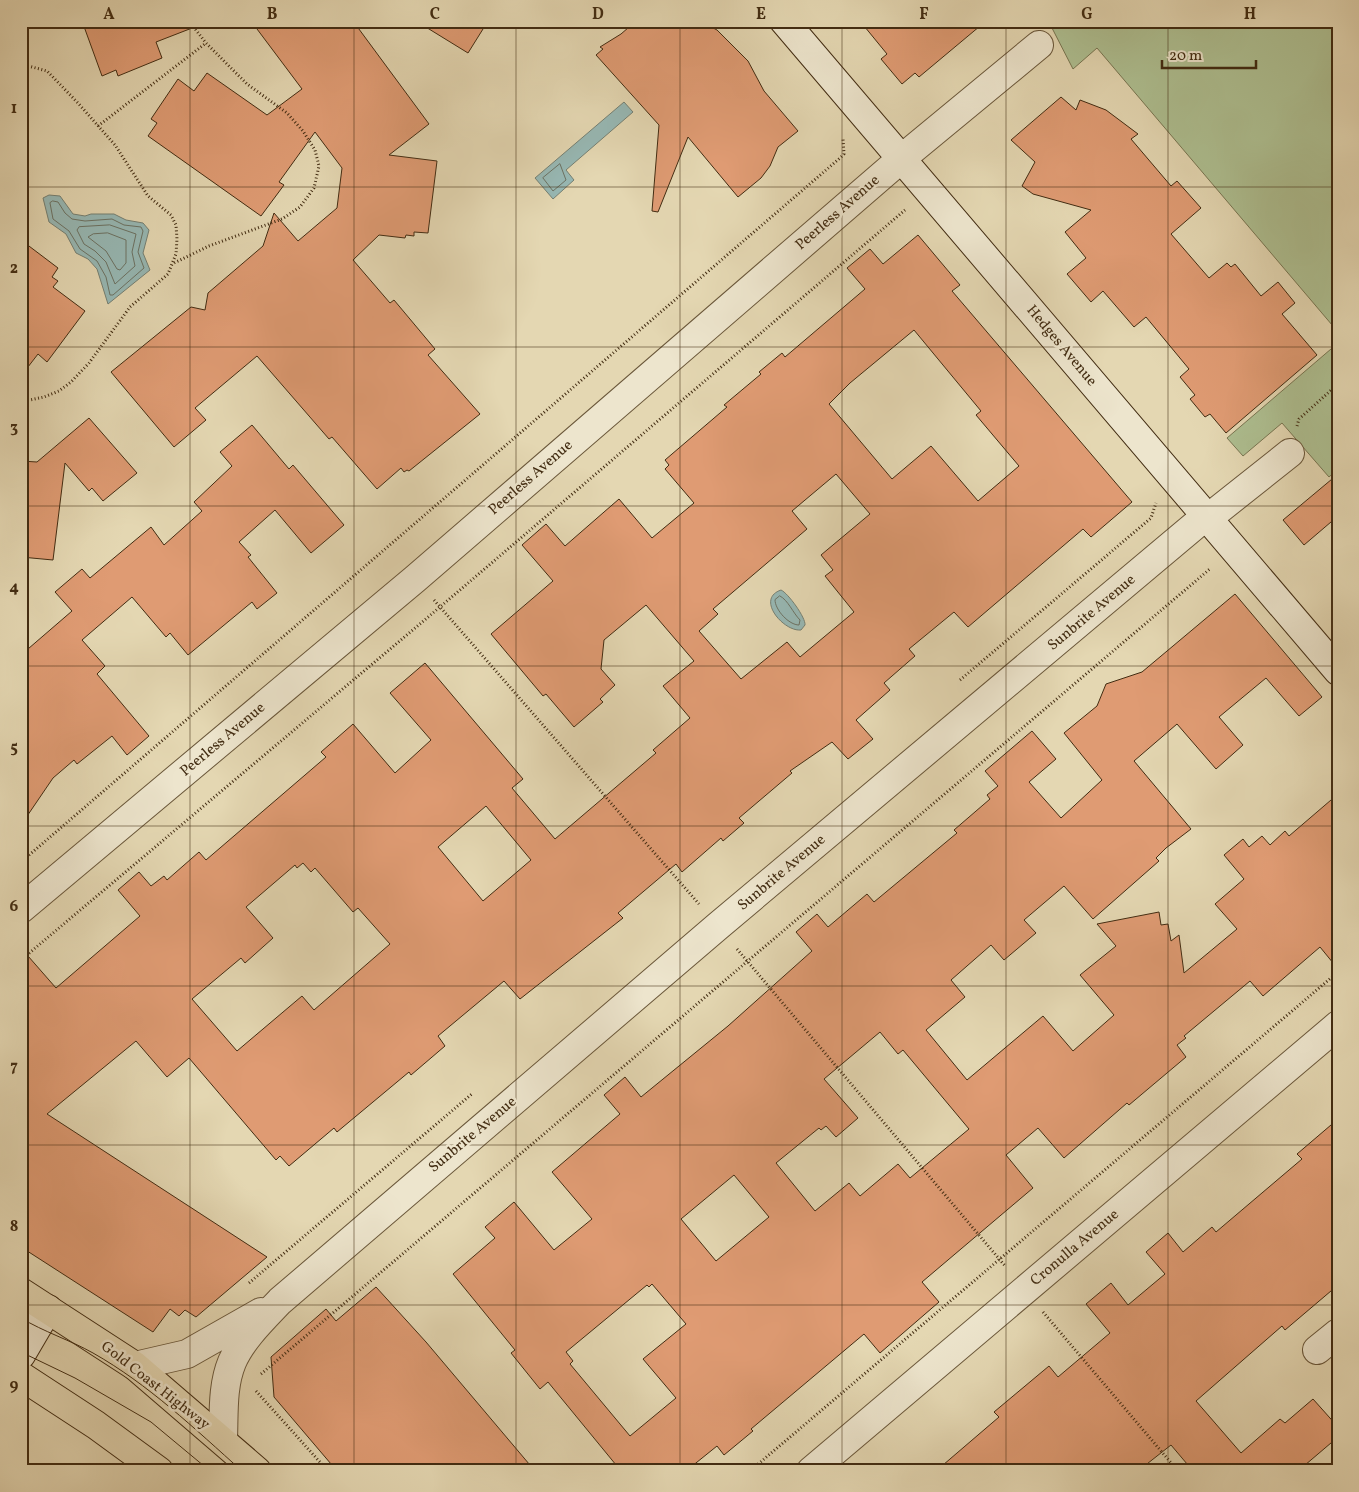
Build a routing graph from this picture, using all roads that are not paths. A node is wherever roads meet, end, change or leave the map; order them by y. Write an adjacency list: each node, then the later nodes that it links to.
1 (784, 21): 3 (street, Hedges Avenue)
2 (1039, 45): 3 (street, Peerless Avenue)
3 (902, 159): 5 (street, Hedges Avenue); 7 (street, Peerless Avenue)
4 (1290, 453): 5 (street, Sunbrite Avenue)
5 (1206, 516): 6 (street, Hedges Avenue); 10 (street, Sunbrite Avenue)
6 (1338, 671)
7 (21, 909)
8 (1338, 1025): 20 (street, Cronulla Avenue)
9 (21, 1292): 11 (highway, Gold Coast Highway)
10 (280, 1301): 15 (street, Sunbrite Avenue); 17 (street, Sunbrite Avenue)
11 (48, 1309): 14 (street); 15 (highway, Gold Coast Highway)
12 (1338, 1333): 13 (street)
13 (1317, 1350)
14 (21, 1355)
15 (135, 1366): 17 (highway, Gold Coast Highway)
16 (21, 1376): 18 (highway)
17 (223, 1440): 19 (highway, Gold Coast Highway)
18 (159, 1471)
19 (258, 1471)
20 (811, 1471)

